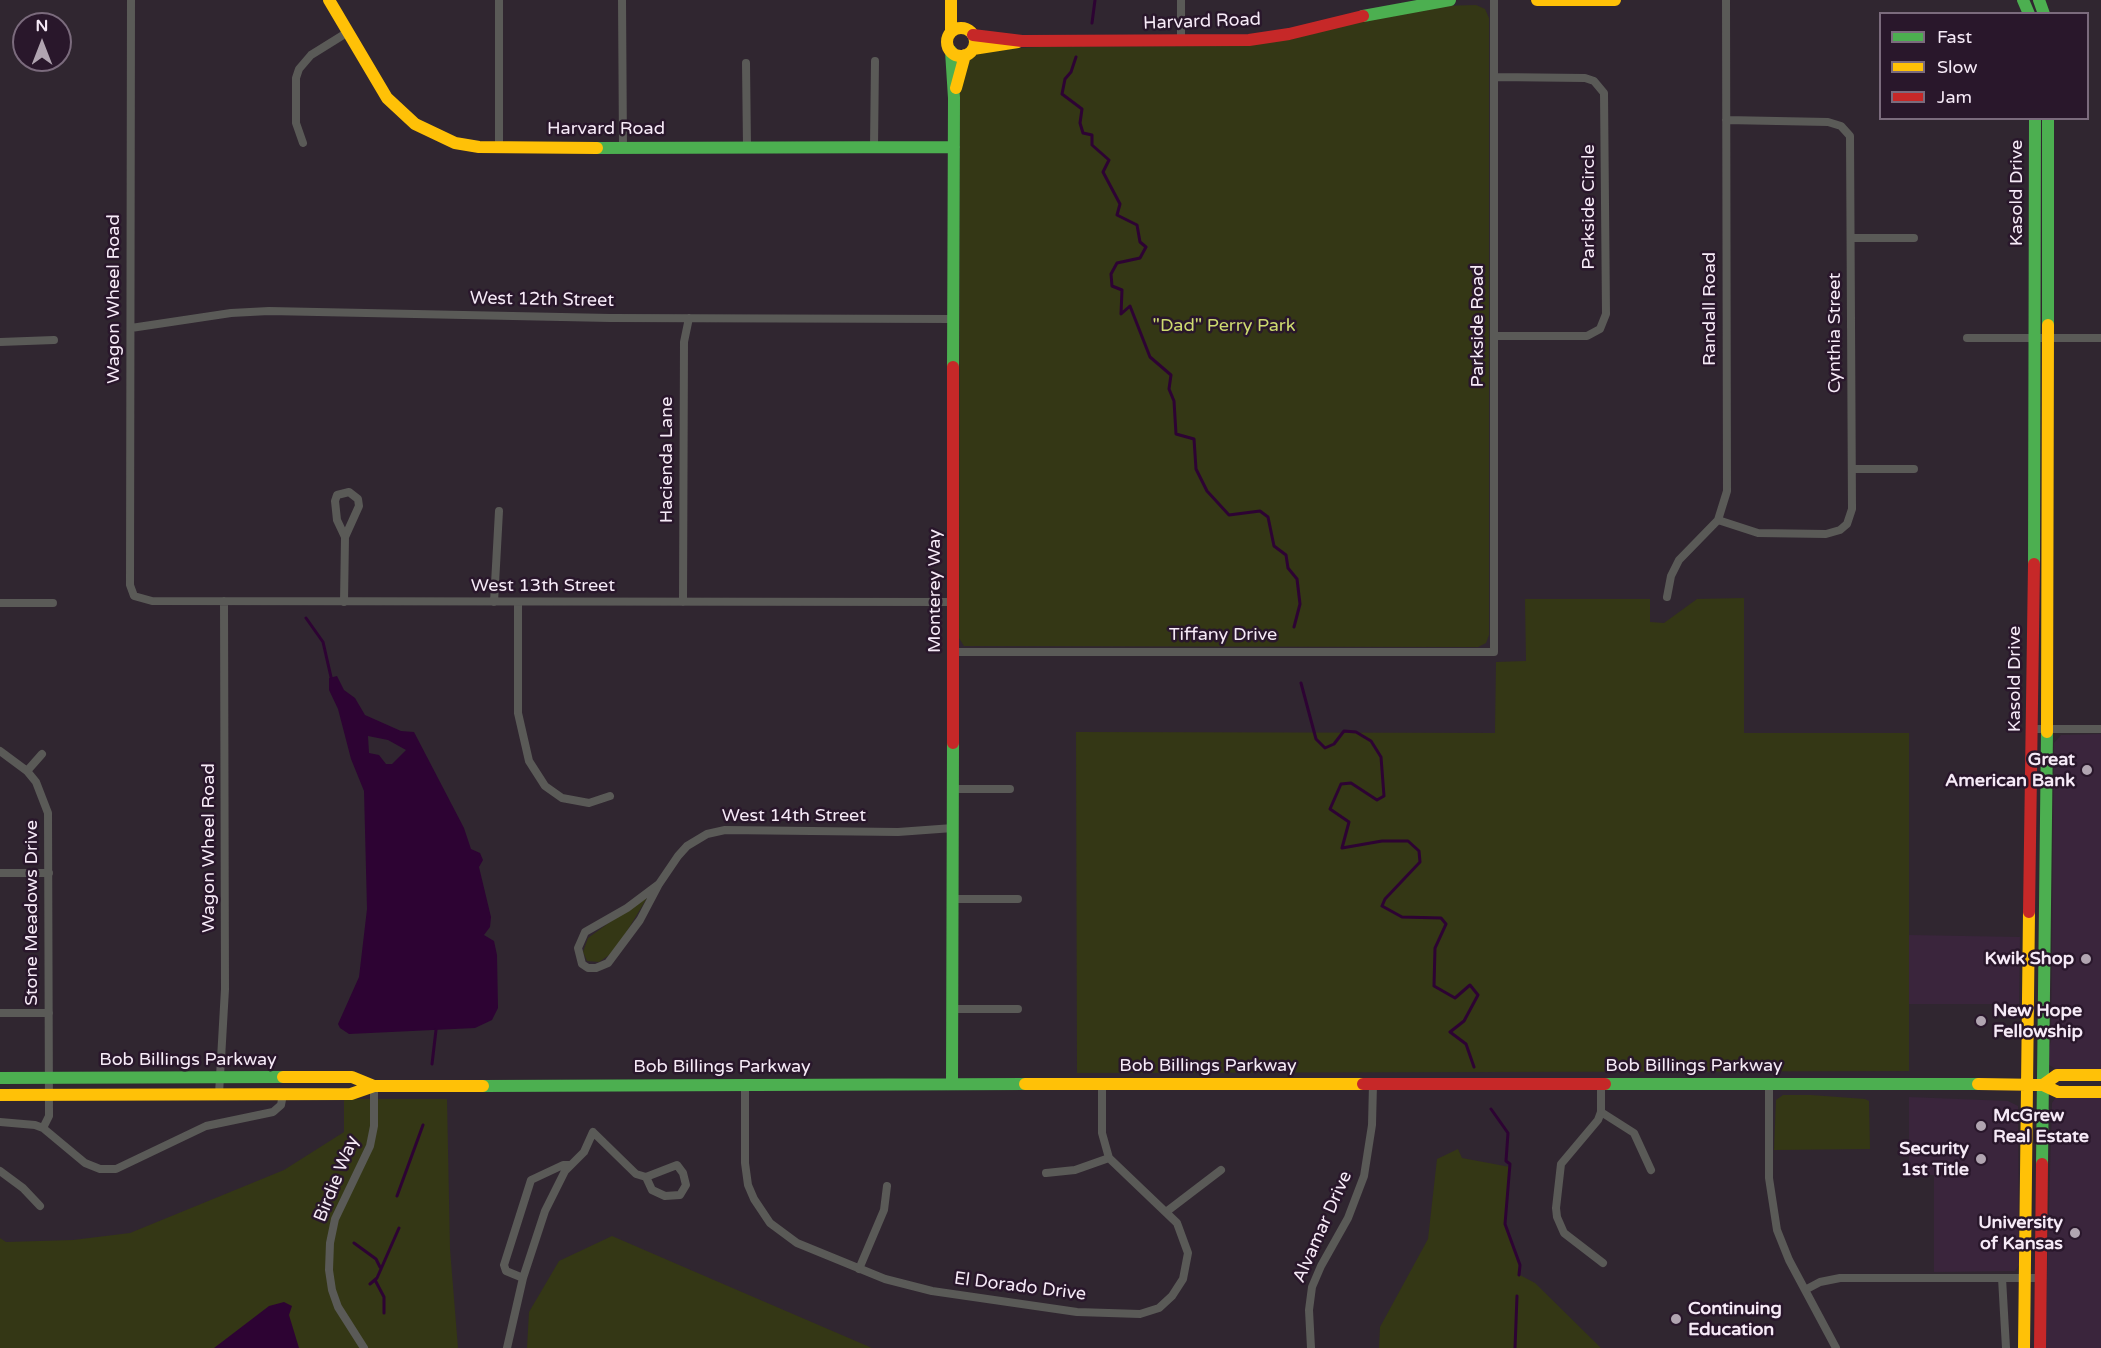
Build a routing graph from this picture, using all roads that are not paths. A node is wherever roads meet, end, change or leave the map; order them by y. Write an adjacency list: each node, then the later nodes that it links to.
1 (131, 0): 39 (street, Wagon Wheel Road)
2 (329, 0): 15 (main road, Harvard Road)
3 (499, 0): 30 (street)
4 (622, 0): 31 (street)
5 (951, 0): 16 (main road)
6 (958, 0): 17 (main road)
7 (1181, 0): 19 (street)
8 (1441, 0): 9 (main road, Harvard Road); 19 (main road, Harvard Road)
9 (1450, 0)
10 (1494, 0): 24 (street, Parkside Road)
11 (1537, 0): 12 (main road)
12 (1563, 0): 13 (main road)
13 (1614, 0)
14 (1726, 0): 26 (street, Randall Road)
15 (348, 32): 29 (street); 30 (main road, Harvard Road)
16 (951, 32): 17 (main road); 20 (main road)
17 (970, 32): 18 (main road, Harvard Road); 21 (main road)
18 (1022, 41): 19 (main road, Harvard Road); 21 (main road, Harvard Road)
19 (1181, 41)
20 (951, 51): 21 (main road); 25 (main road, Monterey Way)
21 (969, 52): 25 (main road, Monterey Way)
22 (875, 61): 33 (street)
23 (746, 63): 32 (street)
24 (1494, 77): 40 (street, Parkside Road); 40 (street, Parkside Circle)
25 (954, 98): 34 (main road, Monterey Way)
26 (1726, 120): 35 (street, Cynthia Street); 50 (street, Randall Road)
27 (2035, 120): 42 (main road, Kasold Drive)
28 (2048, 120): 43 (main road, Kasold Drive)
29 (303, 143)
30 (499, 147): 31 (main road, Harvard Road)
31 (622, 147): 32 (main road, Harvard Road)
32 (747, 147): 33 (main road, Harvard Road)
33 (874, 147): 34 (main road, Harvard Road)
34 (954, 147): 38 (main road, Monterey Way)
35 (1852, 238): 36 (street); 47 (street, Cynthia Street)
36 (1914, 238)
37 (689, 318): 38 (street, West 12th Street); 39 (street, West 12th Street); 58 (street, Hacienda Lane)
38 (954, 319): 59 (main road, Monterey Way)
39 (131, 328): 52 (street, Wagon Wheel Road)
40 (1495, 336): 63 (street, Parkside Road)
41 (1967, 338): 42 (street)
42 (2035, 338): 43 (street); 64 (main road, Kasold Drive)
43 (2048, 338): 44 (street); 65 (main road, Kasold Drive)
44 (2101, 338)
45 (54, 340): 46 (street)
46 (0, 342)
47 (1852, 469): 48 (street); 50 (street, Cynthia Street)
48 (1914, 469)
49 (499, 511): 56 (street)
50 (1718, 520): 53 (street, Randall Road)
51 (345, 537): 51 (street); 55 (street)
52 (134, 596): 54 (street, West 13th Street)
53 (1667, 597)
54 (224, 601): 55 (street, West 13th Street); 86 (street, Wagon Wheel Road)
55 (344, 602): 56 (street, West 13th Street)
56 (494, 602): 57 (street, West 13th Street)
57 (518, 602): 58 (street, West 13th Street); 72 (street)
58 (683, 602): 59 (street, West 13th Street)
59 (953, 602): 62 (main road, Monterey Way)
60 (0, 603): 61 (street)
61 (53, 603)
62 (953, 652): 63 (street, Tiffany Drive); 70 (main road, Monterey Way)
63 (1494, 652)
64 (2033, 729): 65 (street); 92 (main road, Kasold Drive)
65 (2047, 729): 66 (street); 93 (main road, Kasold Drive)
66 (2101, 729)
67 (0, 751): 69 (street, Stone Meadows Drive)
68 (42, 754): 69 (street)
69 (27, 771): 75 (street, Stone Meadows Drive)
70 (953, 789): 71 (street); 73 (main road, Monterey Way)
71 (1010, 789)
72 (610, 796)
73 (953, 828): 76 (street, West 14th Street); 77 (main road, Monterey Way)
74 (0, 873): 75 (street)
75 (49, 873): 81 (street, Stone Meadows Drive)
76 (659, 884): 76 (street, West 14th Street)
77 (952, 899): 78 (street); 79 (main road, Monterey Way)
78 (1018, 899)
79 (952, 1009): 80 (street); 87 (main road, Monterey Way)
80 (1018, 1009)
81 (49, 1012): 82 (street); 85 (street, Stone Meadows Drive)
82 (0, 1013)
83 (2101, 1075): 93 (main road, Bob Billings Parkway)
84 (0, 1078): 85 (main road, Bob Billings Parkway)
85 (49, 1078): 86 (main road, Bob Billings Parkway); 100 (street, Stone Meadows Drive)
86 (219, 1078): 95 (main road, Bob Billings Parkway); 97 (street, Wagon Wheel Road)
87 (952, 1084): 88 (main road, Bob Billings Parkway); 94 (main road, Bob Billings Parkway)
88 (1102, 1084): 89 (main road, Bob Billings Parkway); 104 (street)
89 (1373, 1084): 90 (main road, Bob Billings Parkway); 123 (street, Alvamar Drive)
90 (1601, 1084): 91 (main road, Bob Billings Parkway); 101 (street)
91 (1769, 1084): 92 (main road, Bob Billings Parkway); 120 (street)
92 (2026, 1084): 93 (main road, Bob Billings Parkway); 118 (main road, Kasold Drive)
93 (2043, 1084): 96 (main road, Bob Billings Parkway); 119 (main road, Kasold Drive)
94 (745, 1085): 95 (main road, Bob Billings Parkway); 115 (street, El Dorado Drive)
95 (374, 1086): 98 (main road, Bob Billings Parkway); 121 (street, Birdie Way)
96 (2101, 1092)
97 (219, 1094): 98 (main road, Bob Billings Parkway); 100 (main road, Bob Billings Parkway)
98 (282, 1094): 103 (street)
99 (0, 1095): 100 (main road, Bob Billings Parkway)
100 (49, 1095): 103 (street, Stone Meadows Drive)
101 (1601, 1112): 107 (street); 114 (street)
102 (0, 1122): 103 (street)
103 (43, 1128)
104 (1109, 1158): 109 (street); 113 (street, El Dorado Drive)
105 (570, 1165): 110 (street); 116 (street); 116 (street)
106 (1221, 1170): 113 (street)
107 (1651, 1170)
108 (0, 1171): 112 (street)
109 (1046, 1173)
110 (646, 1177): 110 (street)
111 (887, 1186): 115 (street)
112 (40, 1206)
113 (1166, 1212): 115 (street, El Dorado Drive)
114 (1603, 1263)
115 (859, 1269)
116 (523, 1278): 122 (street)
117 (2002, 1278): 118 (street); 120 (street); 125 (street)
118 (2024, 1278): 119 (street); 126 (main road, Kasold Drive)
119 (2040, 1278): 127 (main road, Kasold Drive)
120 (1805, 1290): 124 (street)
121 (364, 1348)
122 (507, 1348)
123 (1311, 1348)
124 (1836, 1348)
125 (2006, 1348)
126 (2024, 1348)
127 (2040, 1348)

